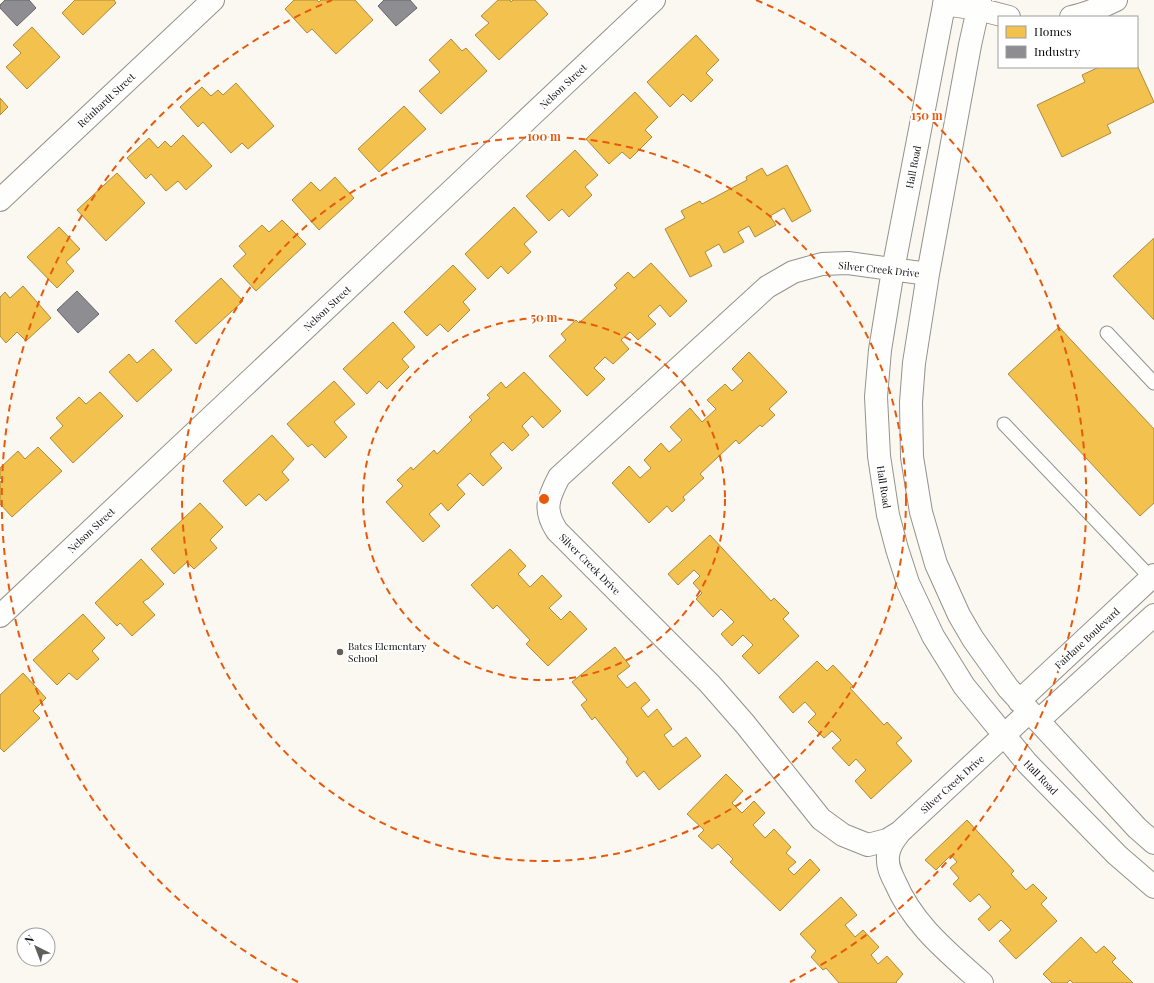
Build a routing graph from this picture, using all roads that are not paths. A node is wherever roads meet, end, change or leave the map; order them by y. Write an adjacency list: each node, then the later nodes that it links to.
1 (213, 0): 8 (street, Reinhardt Street)
2 (654, 0): 16 (street, Nelson Street)
3 (1116, 0): 7 (street)
4 (944, 2): 5 (street); 9 (street, Hall Road)
5 (979, 4): 6 (street); 10 (street)
6 (1007, 16)
7 (1078, 16)
8 (0, 200)
9 (893, 270): 10 (street, Silver Creek Drive); 18 (street, Hall Road); 19 (street, Silver Creek Drive)
10 (928, 274): 17 (street)
11 (1107, 333): 12 (lane)
12 (1154, 383)
13 (1004, 424): 14 (lane)
14 (1152, 577): 17 (street, Fairlane Boulevard)
15 (1154, 615): 17 (street)
16 (0, 616)
17 (1029, 711): 18 (street, Silver Creek Drive); 20 (street)
18 (1004, 736): 19 (street, Silver Creek Drive); 21 (street, Hall Road)
19 (900, 832): 22 (street, Silver Creek Drive)
20 (1154, 843)
21 (1154, 887)
22 (982, 983)

